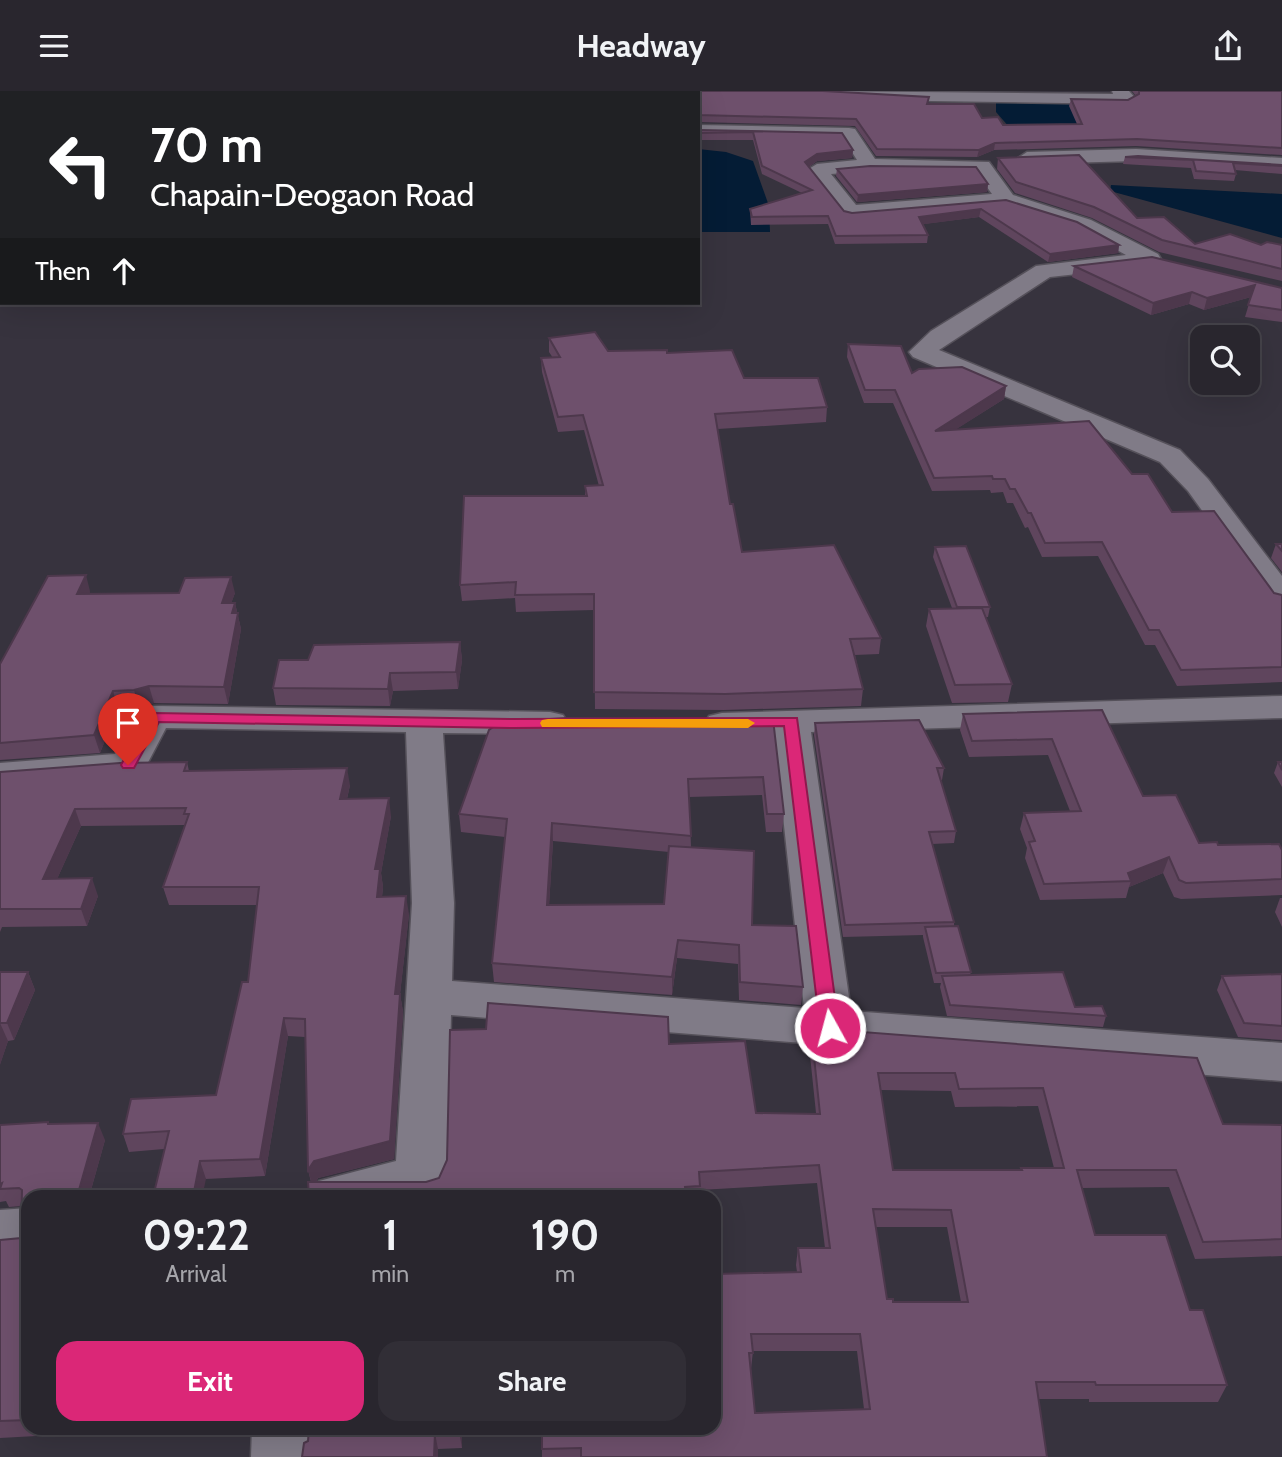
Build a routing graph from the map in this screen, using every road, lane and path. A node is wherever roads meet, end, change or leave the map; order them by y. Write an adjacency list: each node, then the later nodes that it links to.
1 (825, 91): 4 (street); 6 (street)
2 (1063, 91): 4 (street)
3 (1120, 91): 4 (street)
4 (1080, 98)
5 (700, 130): 6 (street)
6 (849, 134): 9 (street)
7 (994, 161): 8 (street); 9 (street); 10 (street)
8 (1282, 164)
9 (869, 165): 10 (street)
10 (1006, 199): 11 (street)
11 (1150, 259): 12 (street); 13 (street)
12 (1176, 265)
13 (1282, 598)
14 (1282, 707): 16 (street)
15 (424, 722): 17 (street); 19 (street); 20 (street)
16 (791, 722): 18 (street); 21 (street)
17 (579, 724)
18 (685, 724)
19 (0, 775)
20 (428, 996): 21 (street); 23 (street)
21 (830, 1028): 22 (street)
22 (1282, 1062)
23 (368, 1190)
24 (21, 1232): 25 (street)
25 (0, 1234)
26 (282, 1435): 27 (street)
27 (281, 1457)

